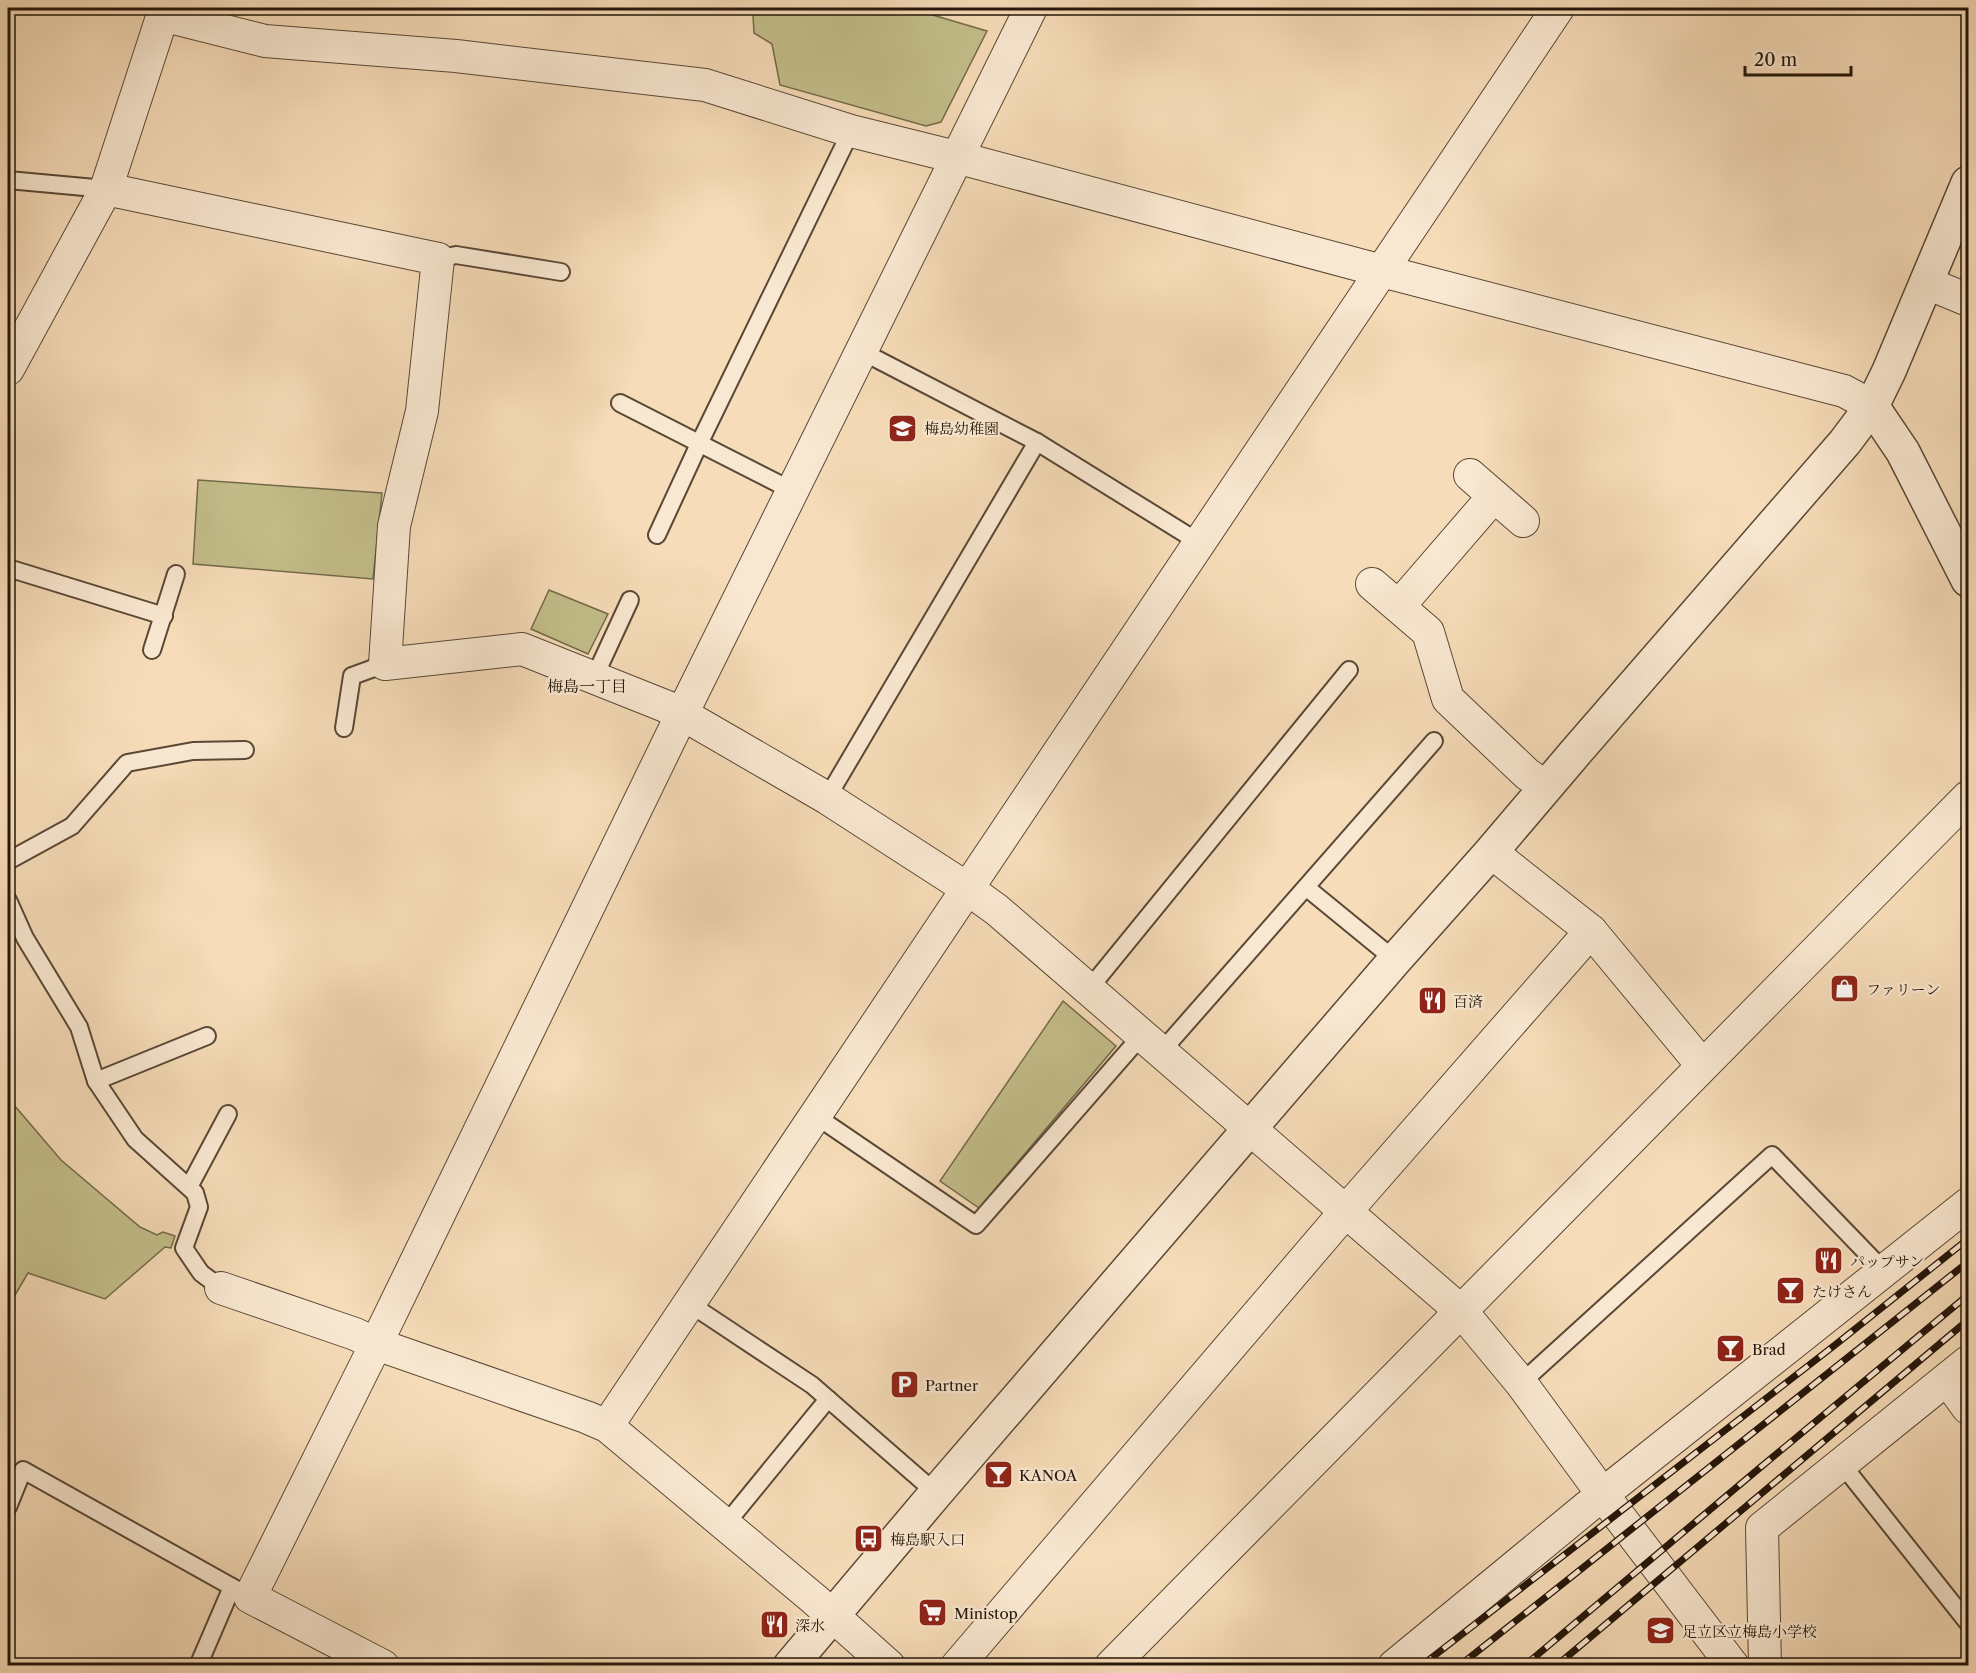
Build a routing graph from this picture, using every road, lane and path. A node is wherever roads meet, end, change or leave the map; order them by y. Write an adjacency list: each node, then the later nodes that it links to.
1 (1031, 8): 5 (street)
2 (1558, 8): 10 (street)
3 (164, 11): 4 (street); 8 (street)
4 (851, 130): 5 (street); 19 (lane)
5 (956, 157): 10 (street); 14 (street)
6 (8, 180): 8 (lane)
7 (1968, 183): 12 (street)
8 (106, 189): 9 (street); 15 (street)
9 (438, 259): 11 (lane); 34 (street)
10 (1382, 271): 17 (street); 25 (street)
11 (561, 272)
12 (1927, 283): 13 (street); 17 (street)
13 (1968, 300)
14 (862, 352): 18 (lane); 21 (street)
15 (8, 369)
16 (620, 403): 19 (lane)
17 (1872, 406): 28 (street); 41 (street)
18 (1037, 442): 25 (lane); 43 (lane)
19 (699, 444): 21 (lane); 24 (lane)
20 (1470, 475): 22 (street)
21 (793, 491): 37 (street)
22 (1494, 496): 23 (street); 31 (street)
23 (1523, 521)
24 (657, 535)
25 (1200, 543): 47 (street)
26 (8, 568): 32 (lane)
27 (176, 574): 32 (lane)
28 (1968, 580)
29 (1372, 584): 31 (street)
30 (630, 600): 36 (lane)
31 (1399, 606): 41 (street)
32 (164, 616): 33 (lane)
33 (152, 650)
34 (385, 664): 36 (street); 38 (lane)
35 (1349, 670): 51 (lane)
36 (594, 678): 37 (street)
37 (682, 714): 43 (street); 66 (street)
38 (344, 728)
39 (1434, 741): 46 (lane)
40 (245, 750): 45 (lane)
41 (1546, 787): 44 (street)
42 (1968, 797): 54 (street)
43 (827, 798): 47 (street)
44 (1491, 852): 49 (street); 50 (street)
45 (8, 861)
46 (1307, 888): 50 (lane); 53 (lane)
47 (968, 889): 51 (street); 57 (street)
48 (8, 900): 55 (lane)
49 (1591, 931): 54 (street); 61 (street)
50 (1395, 960): 58 (street)
51 (1089, 989): 53 (street)
52 (207, 1036): 55 (lane)
53 (1151, 1044): 57 (lane); 58 (street)
54 (1702, 1065): 65 (street)
55 (96, 1081): 59 (lane)
56 (228, 1114): 59 (lane)
57 (816, 1116): 64 (street)
58 (1250, 1129): 61 (street); 73 (street)
59 (189, 1187): 63 (lane)
60 (1968, 1204): 62 (street)
61 (1347, 1211): 65 (street); 84 (street)
62 (1884, 1271): 68 (lane); 74 (street)
63 (221, 1288): 66 (street)
64 (690, 1304): 69 (lane); 71 (street)
65 (1462, 1312): 68 (street); 85 (street)
66 (376, 1344): 71 (street); 77 (street)
67 (1958, 1370): 70 (street); 72 (street)
68 (1521, 1383): 74 (street)
69 (828, 1399): 73 (lane); 76 (lane)
70 (1968, 1408)
71 (607, 1426): 76 (street)
72 (1841, 1463): 79 (lane); 88 (street)
73 (936, 1493): 78 (street)
74 (1603, 1494): 86 (street); 87 (street)
75 (8, 1507): 77 (lane)
76 (725, 1525): 78 (street)
77 (241, 1592): 80 (lane); 81 (street)
78 (833, 1616): 82 (street); 83 (street)
79 (1968, 1623)
80 (198, 1665)
81 (383, 1665)
82 (790, 1665)
83 (888, 1665)
84 (957, 1665)
85 (1111, 1665)
86 (1394, 1665)
87 (1733, 1665)
88 (1765, 1665)

